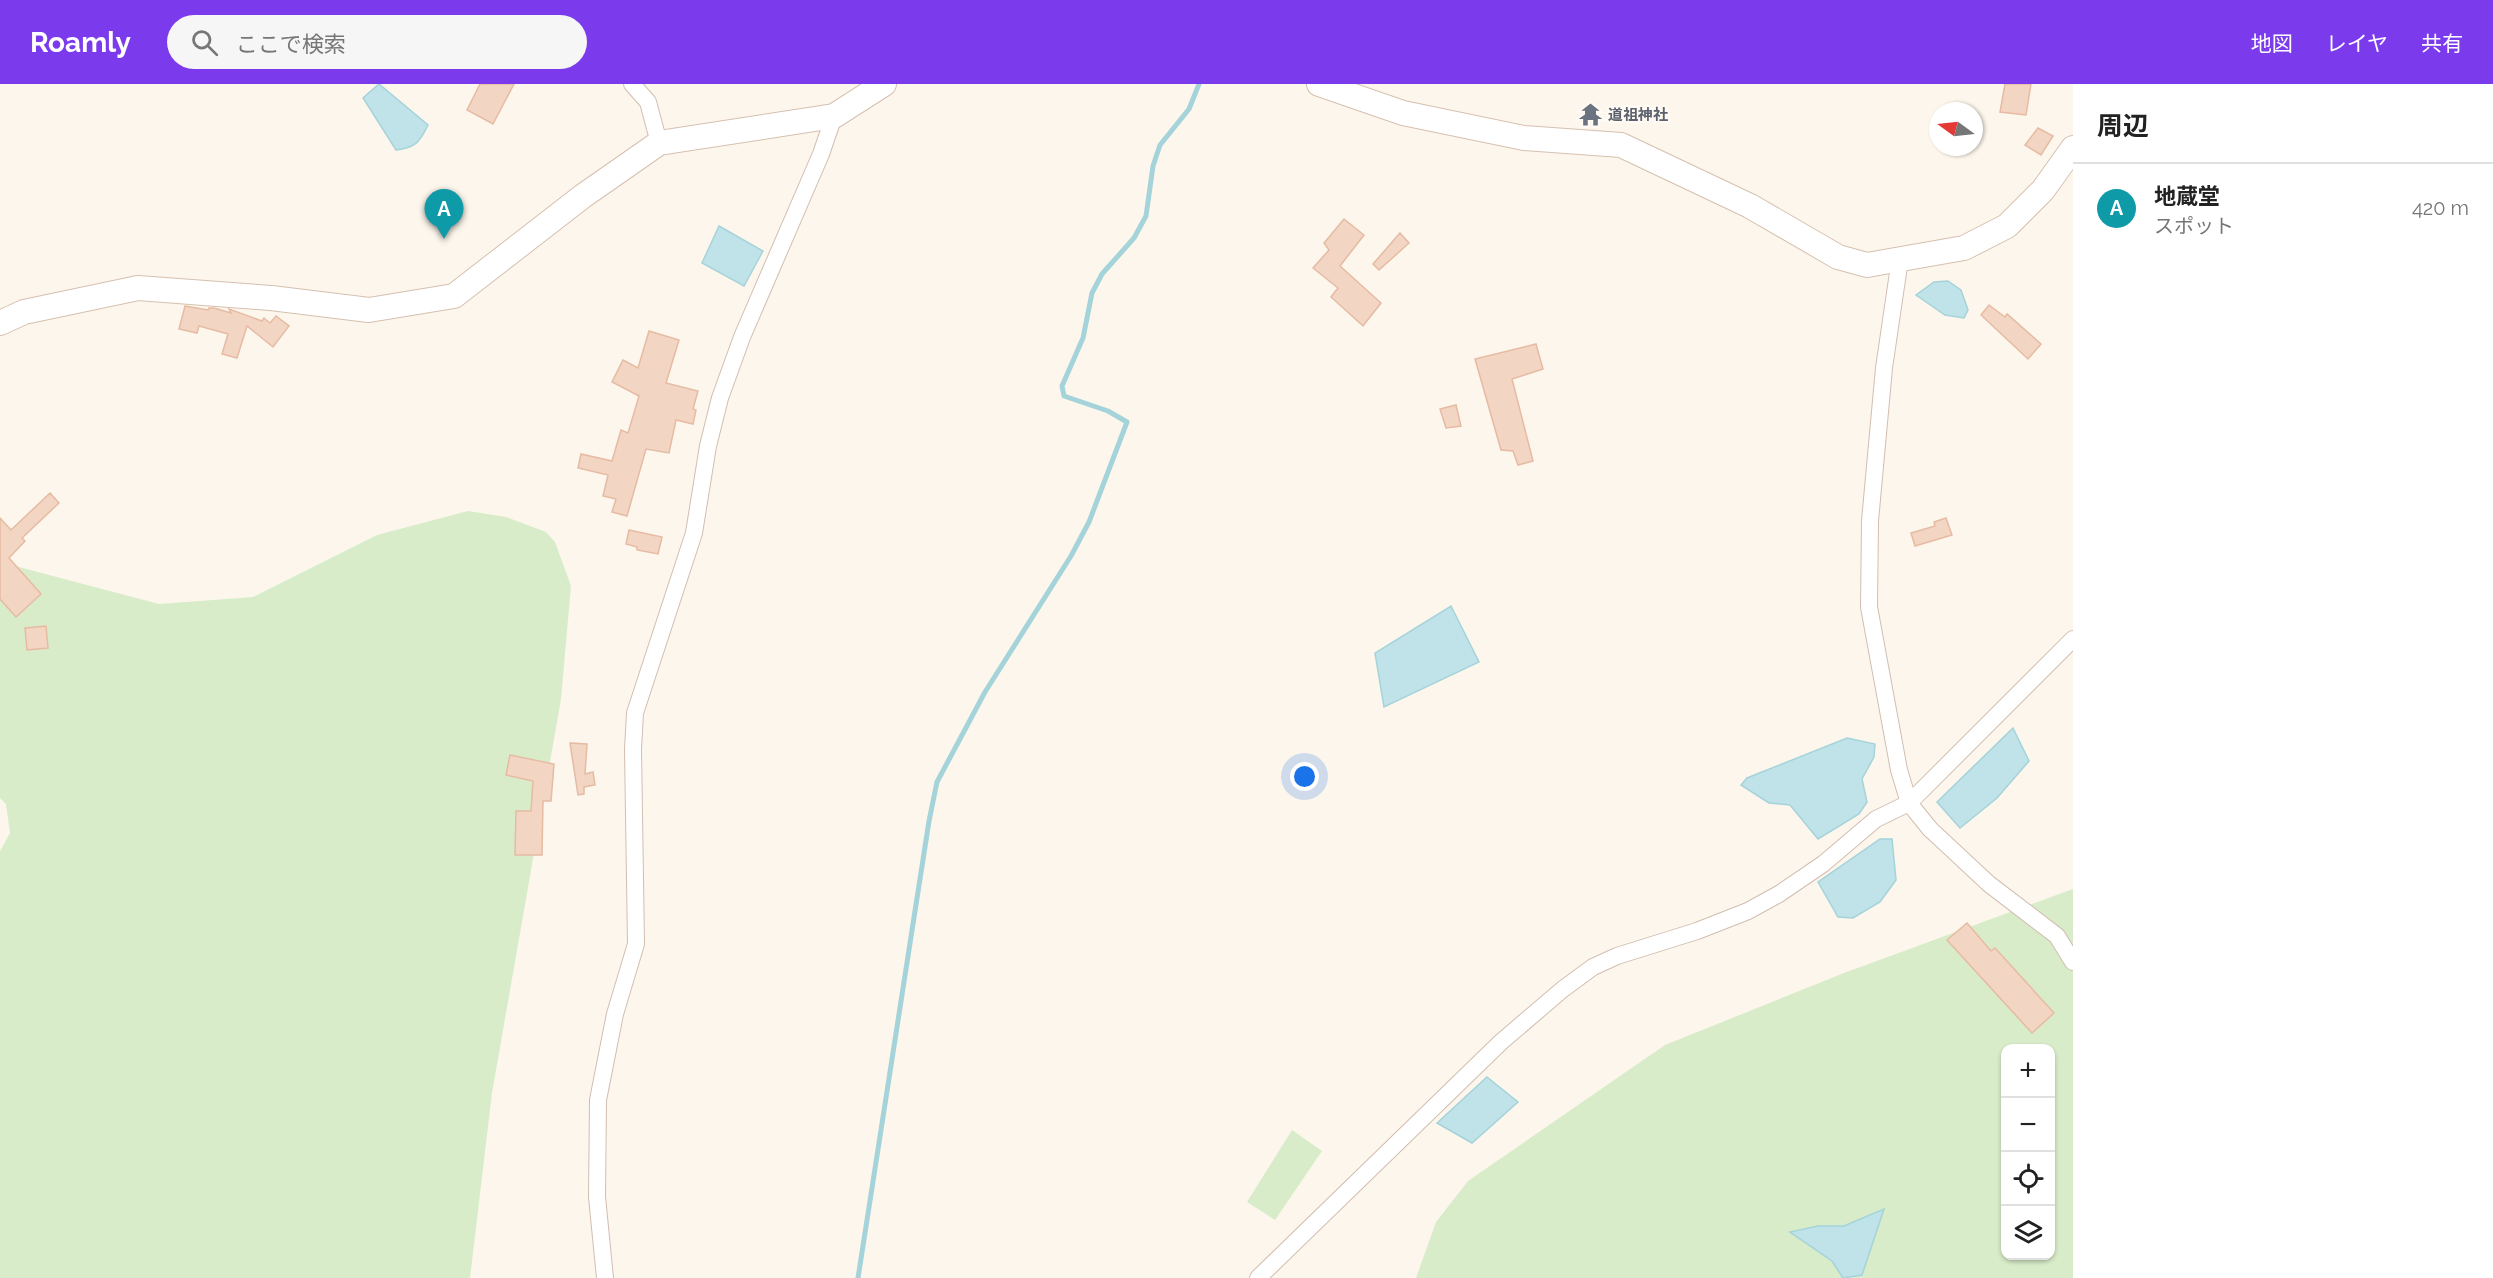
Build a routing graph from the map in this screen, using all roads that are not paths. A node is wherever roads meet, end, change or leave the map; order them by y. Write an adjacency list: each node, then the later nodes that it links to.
1 (632, 84): 5 (street)
2 (884, 84): 4 (street)
3 (1319, 84): 7 (street)
4 (834, 116): 5 (street); 12 (street)
5 (659, 142): 8 (street)
6 (2073, 148): 7 (street)
7 (1900, 259): 10 (street)
8 (0, 323)
9 (2073, 639): 10 (street)
10 (1909, 803): 11 (street); 13 (street)
11 (2073, 962)
12 (605, 1278)
13 (1258, 1278)

